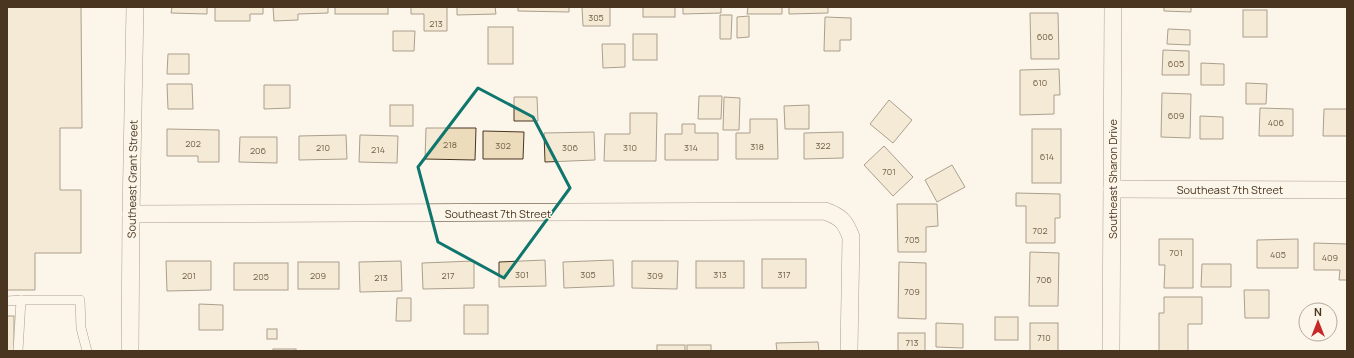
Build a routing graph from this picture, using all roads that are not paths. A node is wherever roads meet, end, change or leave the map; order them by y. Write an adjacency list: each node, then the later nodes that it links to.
1 (135, 7): 5 (street, Southeast Grant Street)
2 (1113, 7): 3 (street, Southeast Sharon Drive)
3 (1112, 189): 4 (street, Southeast 7th Street); 12 (street, Southeast Sharon Drive)
4 (1347, 190)
5 (131, 214): 10 (street, Southeast Grant Street); 11 (street, Southeast 7th Street)
6 (21, 300): 7 (lane); 8 (lane); 9 (lane)
7 (7, 301)
8 (18, 351)
9 (87, 351)
10 (130, 351)
11 (849, 351)
12 (1111, 351)

